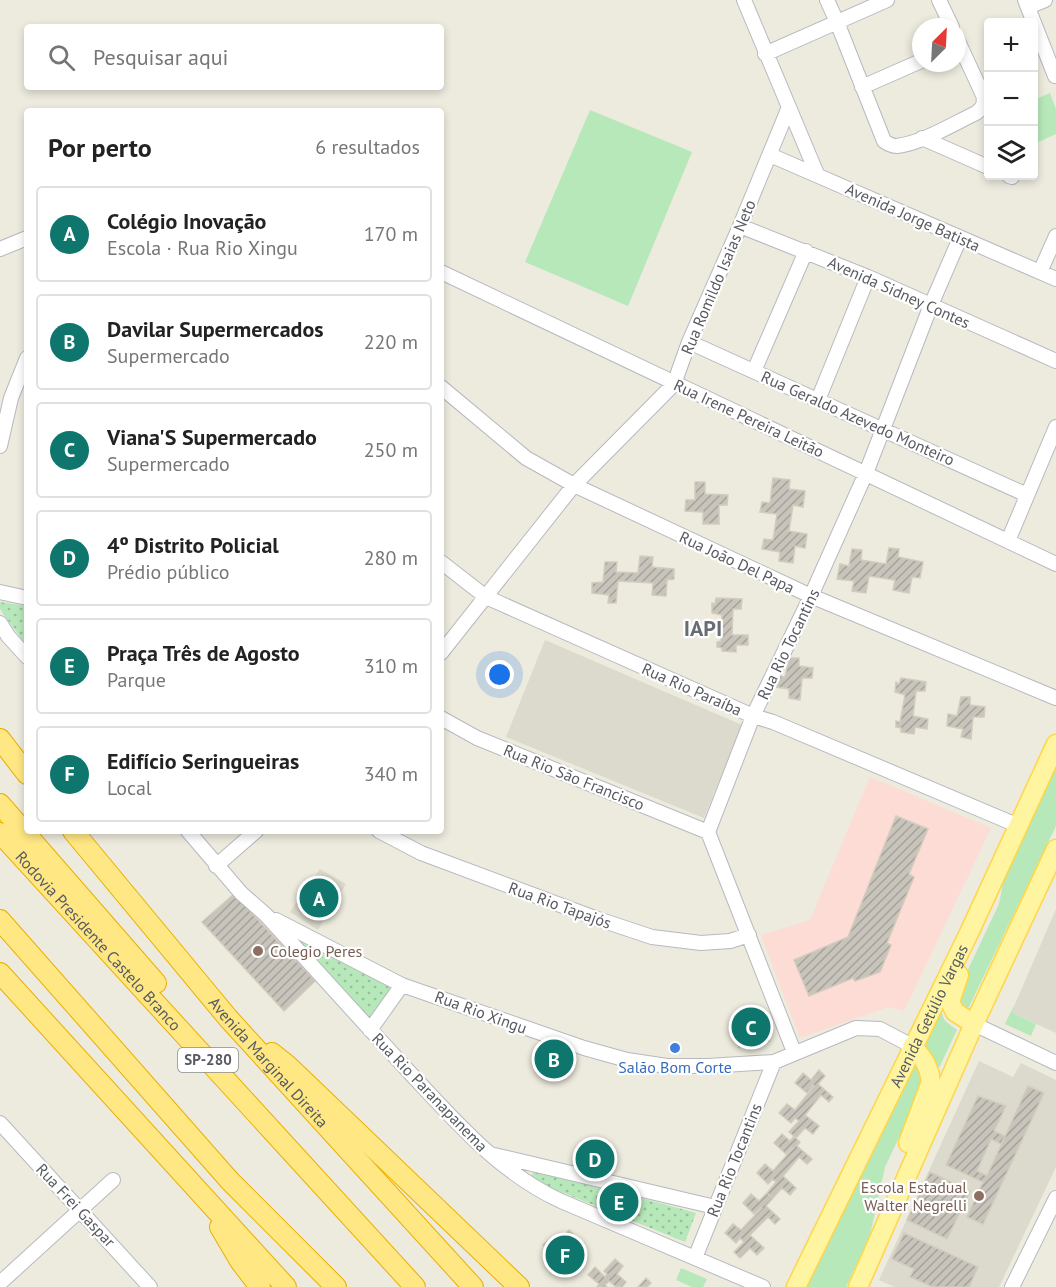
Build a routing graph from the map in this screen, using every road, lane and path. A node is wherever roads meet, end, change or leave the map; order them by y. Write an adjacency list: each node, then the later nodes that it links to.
1 (744, 0): 9 (street)
2 (827, 0): 8 (street)
3 (887, 0): 8 (street)
4 (939, 0): 7 (street)
5 (1045, 0): 6 (street)
6 (1026, 4): 12 (street)
7 (948, 18)
8 (837, 22): 9 (street); 13 (street)
9 (765, 54): 14 (street)
10 (966, 60): 15 (street)
11 (912, 65): 13 (street)
12 (1054, 67)
13 (862, 87): 15 (street)
14 (789, 107): 16 (street, Rua Romildo Isaias Neto); 18 (street)
15 (922, 138): 17 (street)
16 (770, 155): 18 (street, Avenida Jorge Batista); 19 (street, Rua Romildo Isaias Neto)
17 (984, 165)
18 (817, 174): 21 (street, Avenida Jorge Batista)
19 (740, 226): 24 (street, Avenida Sidney Contes); 30 (street, Rua Romildo Isaias Neto)
20 (1056, 236): 25 (street)
21 (960, 238): 25 (street, Avenida Jorge Batista); 29 (street, Rua Rio Tocantins)
22 (24, 239): 23 (street)
23 (0, 249)
24 (806, 251): 27 (street, Avenida Sidney Contes); 33 (street)
25 (1040, 272): 28 (street, Avenida Jorge Batista)
26 (444, 273): 34 (street, Rua Irene Pereira Leitão)
27 (868, 277): 29 (street, Avenida Sidney Contes); 36 (street)
28 (1056, 279)
29 (931, 305): 31 (street, Avenida Sidney Contes); 38 (street, Rua Rio Tocantins)
30 (688, 342): 33 (street, Rua Geraldo Azevedo Monteiro); 34 (street, Rua Romildo Isaias Neto)
31 (1056, 361)
32 (24, 366): 39 (street)
33 (754, 371): 36 (street, Rua Geraldo Azevedo Monteiro)
34 (674, 384): 40 (street, Rua Irene Pereira Leitão); 41 (street, Rua Romildo Isaias Neto)
35 (444, 390): 41 (street, Rua João Del Papa)
36 (818, 400): 38 (street, Rua Geraldo Azevedo Monteiro)
37 (1056, 427): 42 (street)
38 (884, 430): 40 (street, Rua Rio Tocantins); 42 (street, Rua Geraldo Azevedo Monteiro)
39 (0, 446)
40 (866, 473): 43 (street, Rua Irene Pereira Leitão); 47 (street, Rua Rio Tocantins)
41 (574, 485): 47 (street, Rua João Del Papa); 49 (street, Rua Romildo Isaias Neto)
42 (1027, 495): 43 (street)
43 (1008, 541): 45 (street, Rua Irene Pereira Leitão)
44 (444, 564): 49 (street, Rua Rio Paraíba)
45 (1056, 564)
46 (0, 592): 48 (street)
47 (811, 596): 53 (street, Rua João Del Papa); 54 (street, Rua Rio Tocantins)
48 (24, 597)
49 (486, 597): 51 (street, Rua Romildo Isaias Neto); 54 (street, Rua Rio Paraíba)
50 (0, 623): 52 (street)
51 (444, 649)
52 (24, 654)
53 (1056, 698)
54 (753, 716): 60 (street, Rua Rio Paraíba); 62 (street, Rua Rio Tocantins)
55 (444, 720): 62 (street, Rua Rio São Francisco)
56 (0, 740): 58 (highway)
57 (1056, 744): 60 (main road, Avenida Getúlio Vargas)
58 (24, 770)
59 (0, 804): 61 (highway)
60 (1019, 826): 73 (main road, Avenida Getúlio Vargas)
61 (24, 832)
62 (708, 832): 74 (street)
63 (0, 833): 80 (highway, Rodovia Presidente Castelo Branco / SP-280)
64 (26, 834): 80 (highway)
65 (75, 834): 77 (highway, Avenida Marginal Direita)
66 (190, 834): 70 (street, Rua Rio Paranapanema)
67 (253, 834): 70 (street)
68 (385, 834): 74 (street, Rua Rio Tapajós)
69 (1056, 849): 78 (main road)
70 (216, 866): 71 (street, Rua Rio Paranapanema)
71 (266, 915): 76 (street, Rua Rio Xingu); 79 (street, Rua Rio Paranapanema)
72 (0, 920): 98 (highway)
73 (969, 933): 78 (main road); 81 (main road, Avenida Getúlio Vargas)
74 (749, 935): 82 (street)
75 (0, 973): 88 (highway)
76 (402, 985): 79 (street); 83 (street, Rua Rio Xingu)
77 (228, 1018): 100 (highway, Avenida Marginal Direita); 101 (highway)
78 (974, 1024): 84 (street); 92 (main road)
79 (370, 1030): 86 (street, Rua Rio Paranapanema)
80 (192, 1041): 99 (highway, Rodovia Presidente Castelo Branco / SP-280)
81 (912, 1046): 82 (street, Rua Rio Xingu); 92 (main road); 103 (main road, Avenida Getúlio Vargas)
82 (794, 1053): 83 (street, Rua Rio Xingu)
83 (774, 1062): 90 (street, Rua Rio Tocantins)
84 (1056, 1063)
85 (0, 1123): 91 (street, Rua Frei Gaspar)
86 (489, 1153): 90 (street); 93 (street, Rua Rio Paranapanema)
87 (113, 1180): 91 (street)
88 (199, 1192): 96 (highway); 97 (highway)
89 (1056, 1198): 105 (street)
90 (715, 1207): 93 (street, Rua Rio Tocantins)
91 (81, 1209): 94 (street); 95 (street, Rua Frei Gaspar)
92 (885, 1222): 104 (main road)
93 (694, 1258): 102 (street, Rua Rio Paranapanema)
94 (0, 1283)
95 (150, 1287)
96 (260, 1287)
97 (286, 1287)
98 (336, 1287)
99 (415, 1287)
100 (473, 1287)
101 (519, 1287)
102 (763, 1287)
103 (796, 1287)
104 (858, 1287)
105 (1012, 1287)

